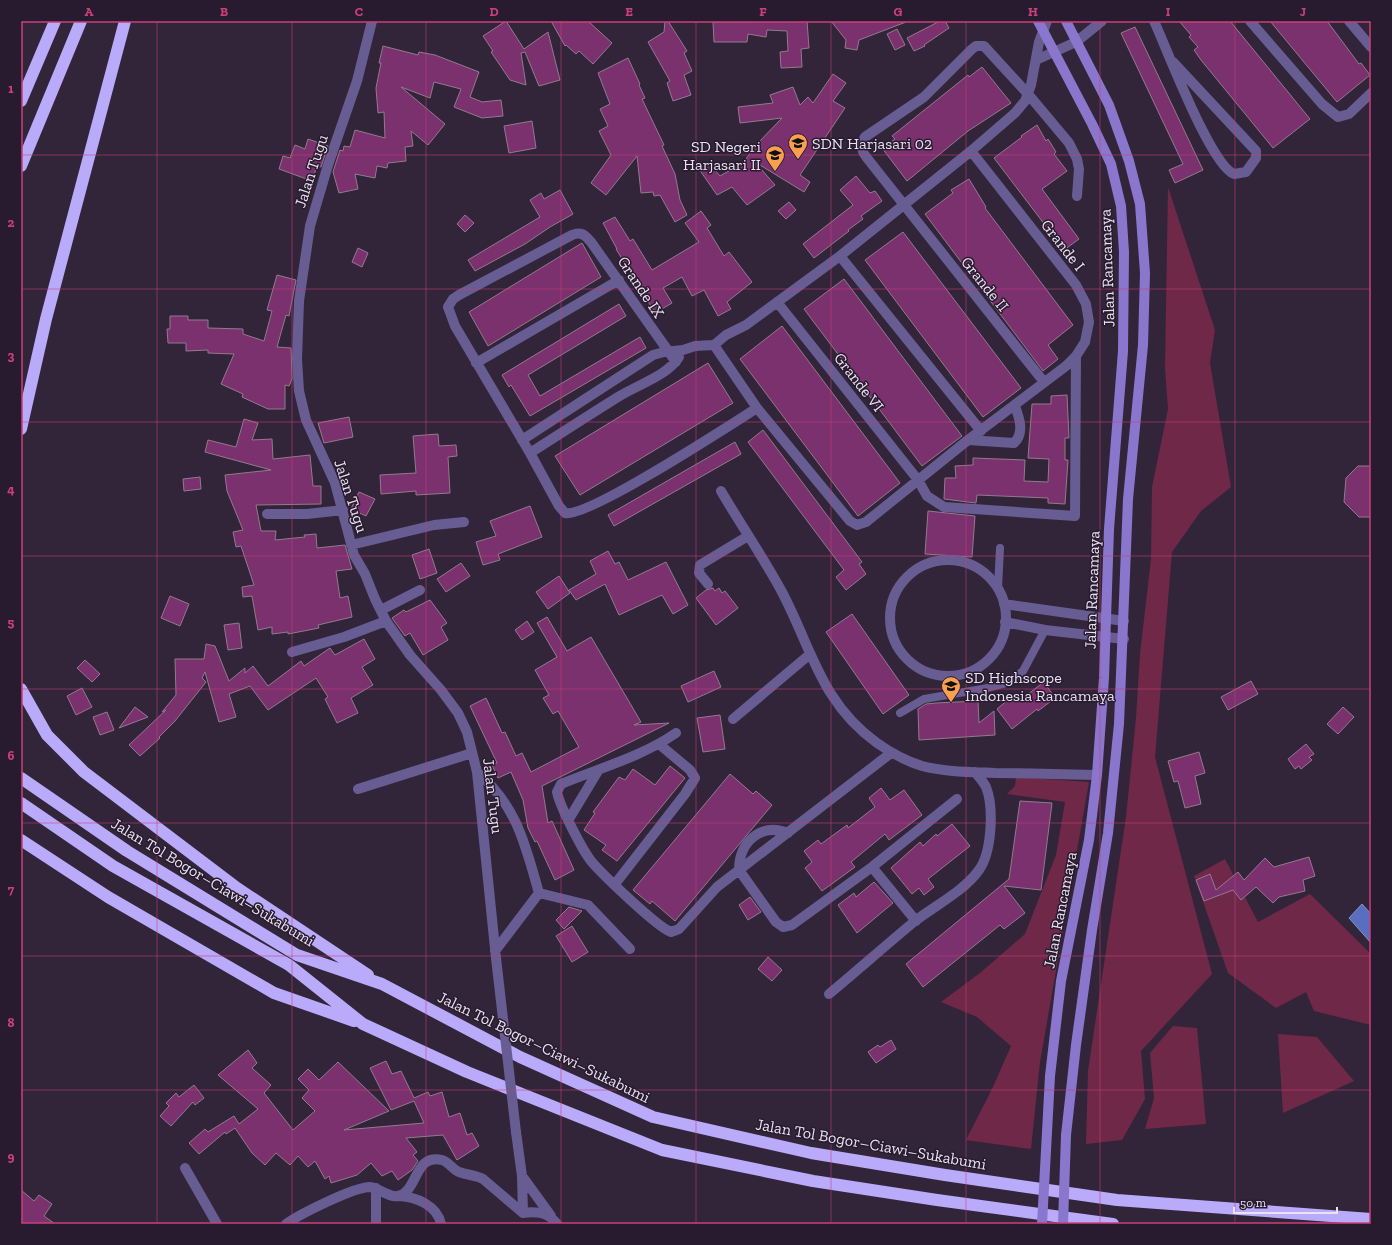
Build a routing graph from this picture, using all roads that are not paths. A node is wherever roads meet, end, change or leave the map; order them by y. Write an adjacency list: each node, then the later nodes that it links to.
1 (55, 21): 20 (highway)
2 (81, 21): 22 (highway)
3 (125, 21): 37 (highway)
4 (372, 21): 44 (street, Jalan Tugu)
5 (1038, 21): 12 (street, Jalan Rancamaya)
6 (1048, 21): 12 (street)
7 (1066, 21): 13 (street, Jalan Rancamaya)
8 (1102, 21): 13 (street)
9 (1154, 21): 17 (street)
10 (1250, 21): 18 (street)
11 (1348, 21): 14 (street)
12 (1042, 31): 15 (street, Jalan Rancamaya); 16 (street)
13 (1076, 42): 15 (street); 57 (street, Jalan Rancamaya)
14 (1371, 47)
15 (1054, 52): 16 (street); 56 (street, Jalan Rancamaya)
16 (1036, 60): 19 (street)
17 (1173, 62): 17 (street)
18 (1371, 93)
19 (1028, 94): 21 (street); 23 (street, Grande II); 24 (street, Grande II)
20 (21, 101)
21 (970, 151): 24 (street); 31 (street, Grande I)
22 (21, 166)
23 (1077, 196)
24 (902, 205): 25 (street); 34 (street, Grande II)
25 (840, 256): 27 (street); 38 (street)
26 (619, 280): 30 (street, Grande IX); 33 (street); 33 (street, Grande IX)
27 (777, 302): 28 (street); 42 (street, Grande VI)
28 (714, 345): 29 (street); 36 (street)
29 (684, 350): 30 (street); 32 (street)
30 (668, 351): 32 (street, Grande IX); 39 (street)
31 (1076, 356): 34 (street); 46 (street, Grande I)
32 (676, 362): 41 (street)
33 (476, 363): 39 (street)
34 (1044, 382): 35 (street)
35 (1015, 406): 38 (street); 40 (street)
36 (757, 408): 41 (street); 42 (street)
37 (21, 429)
38 (981, 431): 40 (street)
39 (522, 440): 41 (street)
40 (968, 440): 42 (street)
41 (530, 453)
42 (918, 480): 46 (street, Grande VI)
43 (721, 491): 48 (street)
44 (343, 510): 45 (street); 49 (street, Jalan Tugu)
45 (267, 514)
46 (1075, 516)
47 (464, 522): 49 (street)
48 (748, 536): 51 (street); 64 (street)
49 (351, 544): 55 (street, Jalan Tugu)
50 (1000, 548): 52 (lane)
51 (708, 584)
52 (998, 588): 54 (street); 59 (street)
53 (420, 590): 55 (street)
54 (1004, 604): 56 (street); 59 (street)
55 (381, 610): 58 (street, Jalan Tugu)
56 (1106, 618): 57 (street); 61 (street, Jalan Rancamaya)
57 (1124, 621): 62 (street, Jalan Rancamaya)
58 (386, 622): 63 (street); 71 (street, Jalan Tugu)
59 (1005, 622): 60 (street)
60 (1045, 630): 61 (street); 66 (lane)
61 (1106, 636): 62 (street); 75 (street, Jalan Rancamaya)
62 (1124, 639): 105 (street, Jalan Rancamaya, bridge)
63 (292, 652)
64 (809, 655): 67 (street); 70 (street)
65 (21, 689): 90 (highway)
66 (900, 714)
67 (733, 719)
68 (676, 733): 69 (street)
69 (659, 744): 72 (street); 85 (street)
70 (891, 752): 74 (street); 81 (street)
71 (472, 753): 73 (street, Jalan Tugu); 77 (street)
72 (598, 770): 80 (street); 80 (street)
73 (476, 772): 86 (street); 89 (street, Jalan Tugu)
74 (975, 772): 75 (street); 87 (street)
75 (1097, 775): 104 (street, Jalan Rancamaya, bridge)
76 (21, 778): 90 (highway, Jalan Tol Bogor–Ciawi–Sukabumi)
77 (358, 789)
78 (957, 799): 83 (street)
79 (21, 803): 92 (highway, Jalan Tol Bogor–Ciawi–Sukabumi)
80 (569, 819): 85 (street)
81 (788, 832): 84 (street); 84 (street)
82 (21, 840): 92 (highway)
83 (872, 867): 84 (street); 87 (street)
84 (739, 870): 85 (street)
85 (615, 884)
86 (539, 893): 88 (street); 89 (street)
87 (916, 921): 91 (street)
88 (630, 948)
89 (496, 955): 94 (street, Jalan Tugu, bridge)
90 (382, 984): 98 (highway, Jalan Tol Bogor–Ciawi–Sukabumi)
91 (829, 994)
92 (363, 1024): 106 (highway, Jalan Tol Bogor–Ciawi–Sukabumi)
93 (185, 1168): 101 (street)
94 (522, 1176): 97 (street); 99 (street)
95 (376, 1188): 96 (street); 100 (street); 102 (street)
96 (398, 1196): 97 (street); 103 (street)
97 (523, 1213): 99 (street)
98 (1371, 1219)
99 (554, 1220)
100 (376, 1223)
101 (216, 1224)
102 (286, 1224)
103 (441, 1224)
104 (1042, 1224)
105 (1063, 1224)
106 (1113, 1224)

